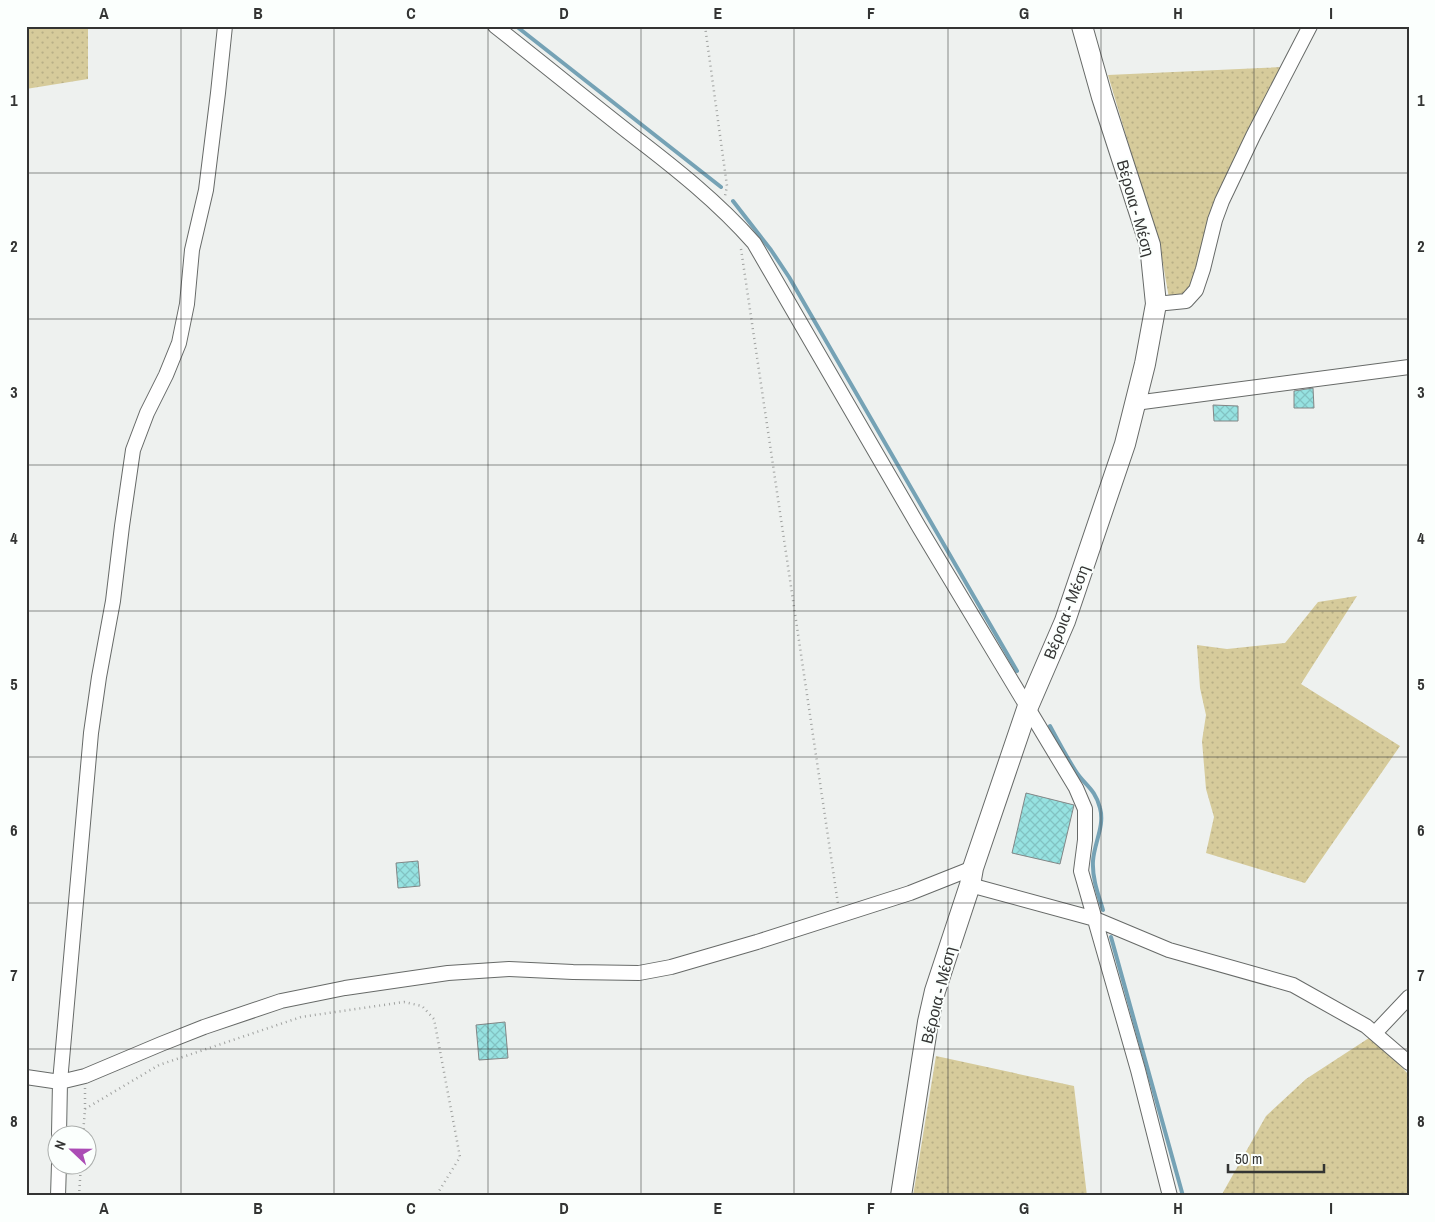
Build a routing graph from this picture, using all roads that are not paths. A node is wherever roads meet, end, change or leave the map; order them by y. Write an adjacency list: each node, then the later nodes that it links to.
1 (225, 26): 15 (street)
2 (495, 26): 8 (street)
3 (1082, 26): 5 (street, Βέροια - Μέση)
4 (1310, 26): 5 (street)
5 (1156, 304): 7 (street, Βέροια - Μέση)
6 (1409, 367): 7 (street)
7 (1136, 403): 8 (street, Βέροια - Μέση)
8 (1027, 709): 9 (street, Βέροια - Μέση); 10 (street)
9 (971, 877): 10 (street); 15 (street); 19 (street, Βέροια - Μέση)
10 (1095, 919): 12 (street); 20 (street)
11 (1409, 997): 12 (street)
12 (1375, 1033): 13 (street)
13 (1409, 1063)
14 (26, 1077): 15 (street)
15 (60, 1082): 16 (street)
16 (59, 1124)
17 (58, 1174): 18 (street)
18 (58, 1196)
19 (901, 1196)
20 (1170, 1196)

